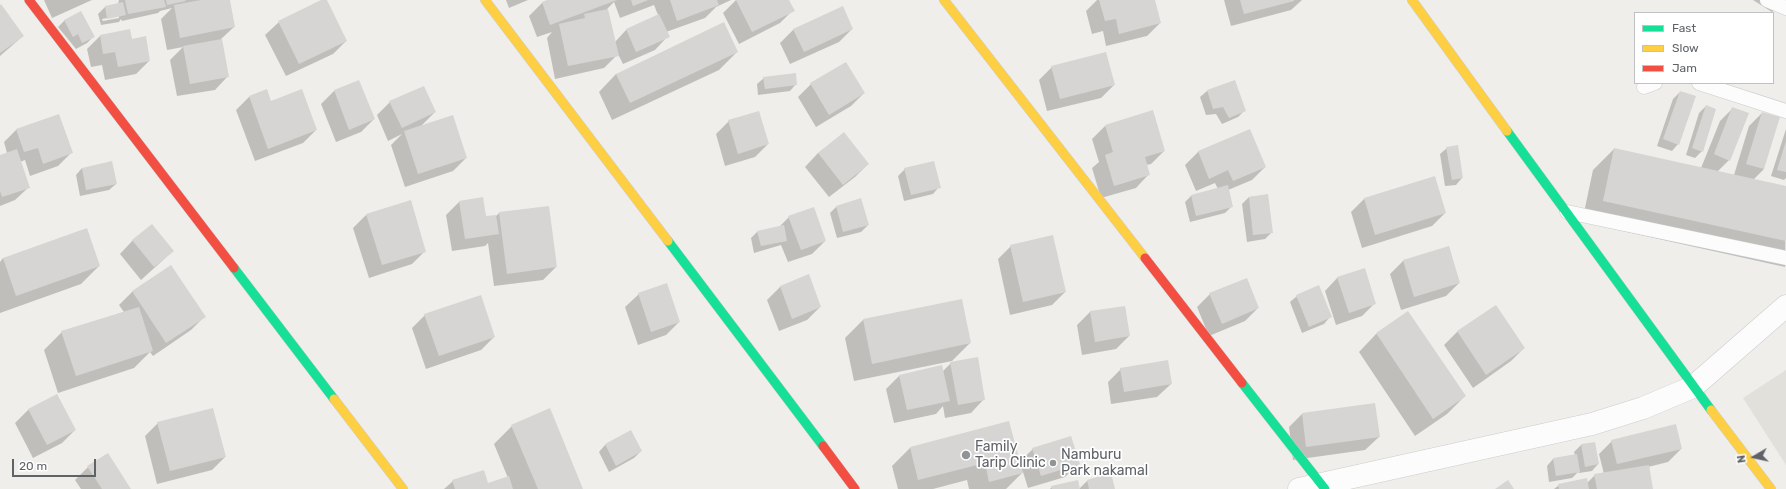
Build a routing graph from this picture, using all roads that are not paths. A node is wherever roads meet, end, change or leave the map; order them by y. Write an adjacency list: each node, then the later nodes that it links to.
1 (29, 0): 14 (street)
2 (485, 0): 15 (street)
3 (944, 0): 13 (street)
4 (1412, 0): 9 (street)
5 (1767, 0): 6 (lane)
6 (1786, 8)
7 (1702, 84): 8 (lane)
8 (1786, 111)
9 (1566, 212): 10 (lane); 12 (street)
10 (1786, 258)
11 (1786, 306): 12 (street)
12 (1693, 387): 13 (street); 17 (street)
13 (1323, 486): 16 (street)
14 (403, 489)
15 (855, 489)
16 (1299, 489)
17 (1771, 489)

